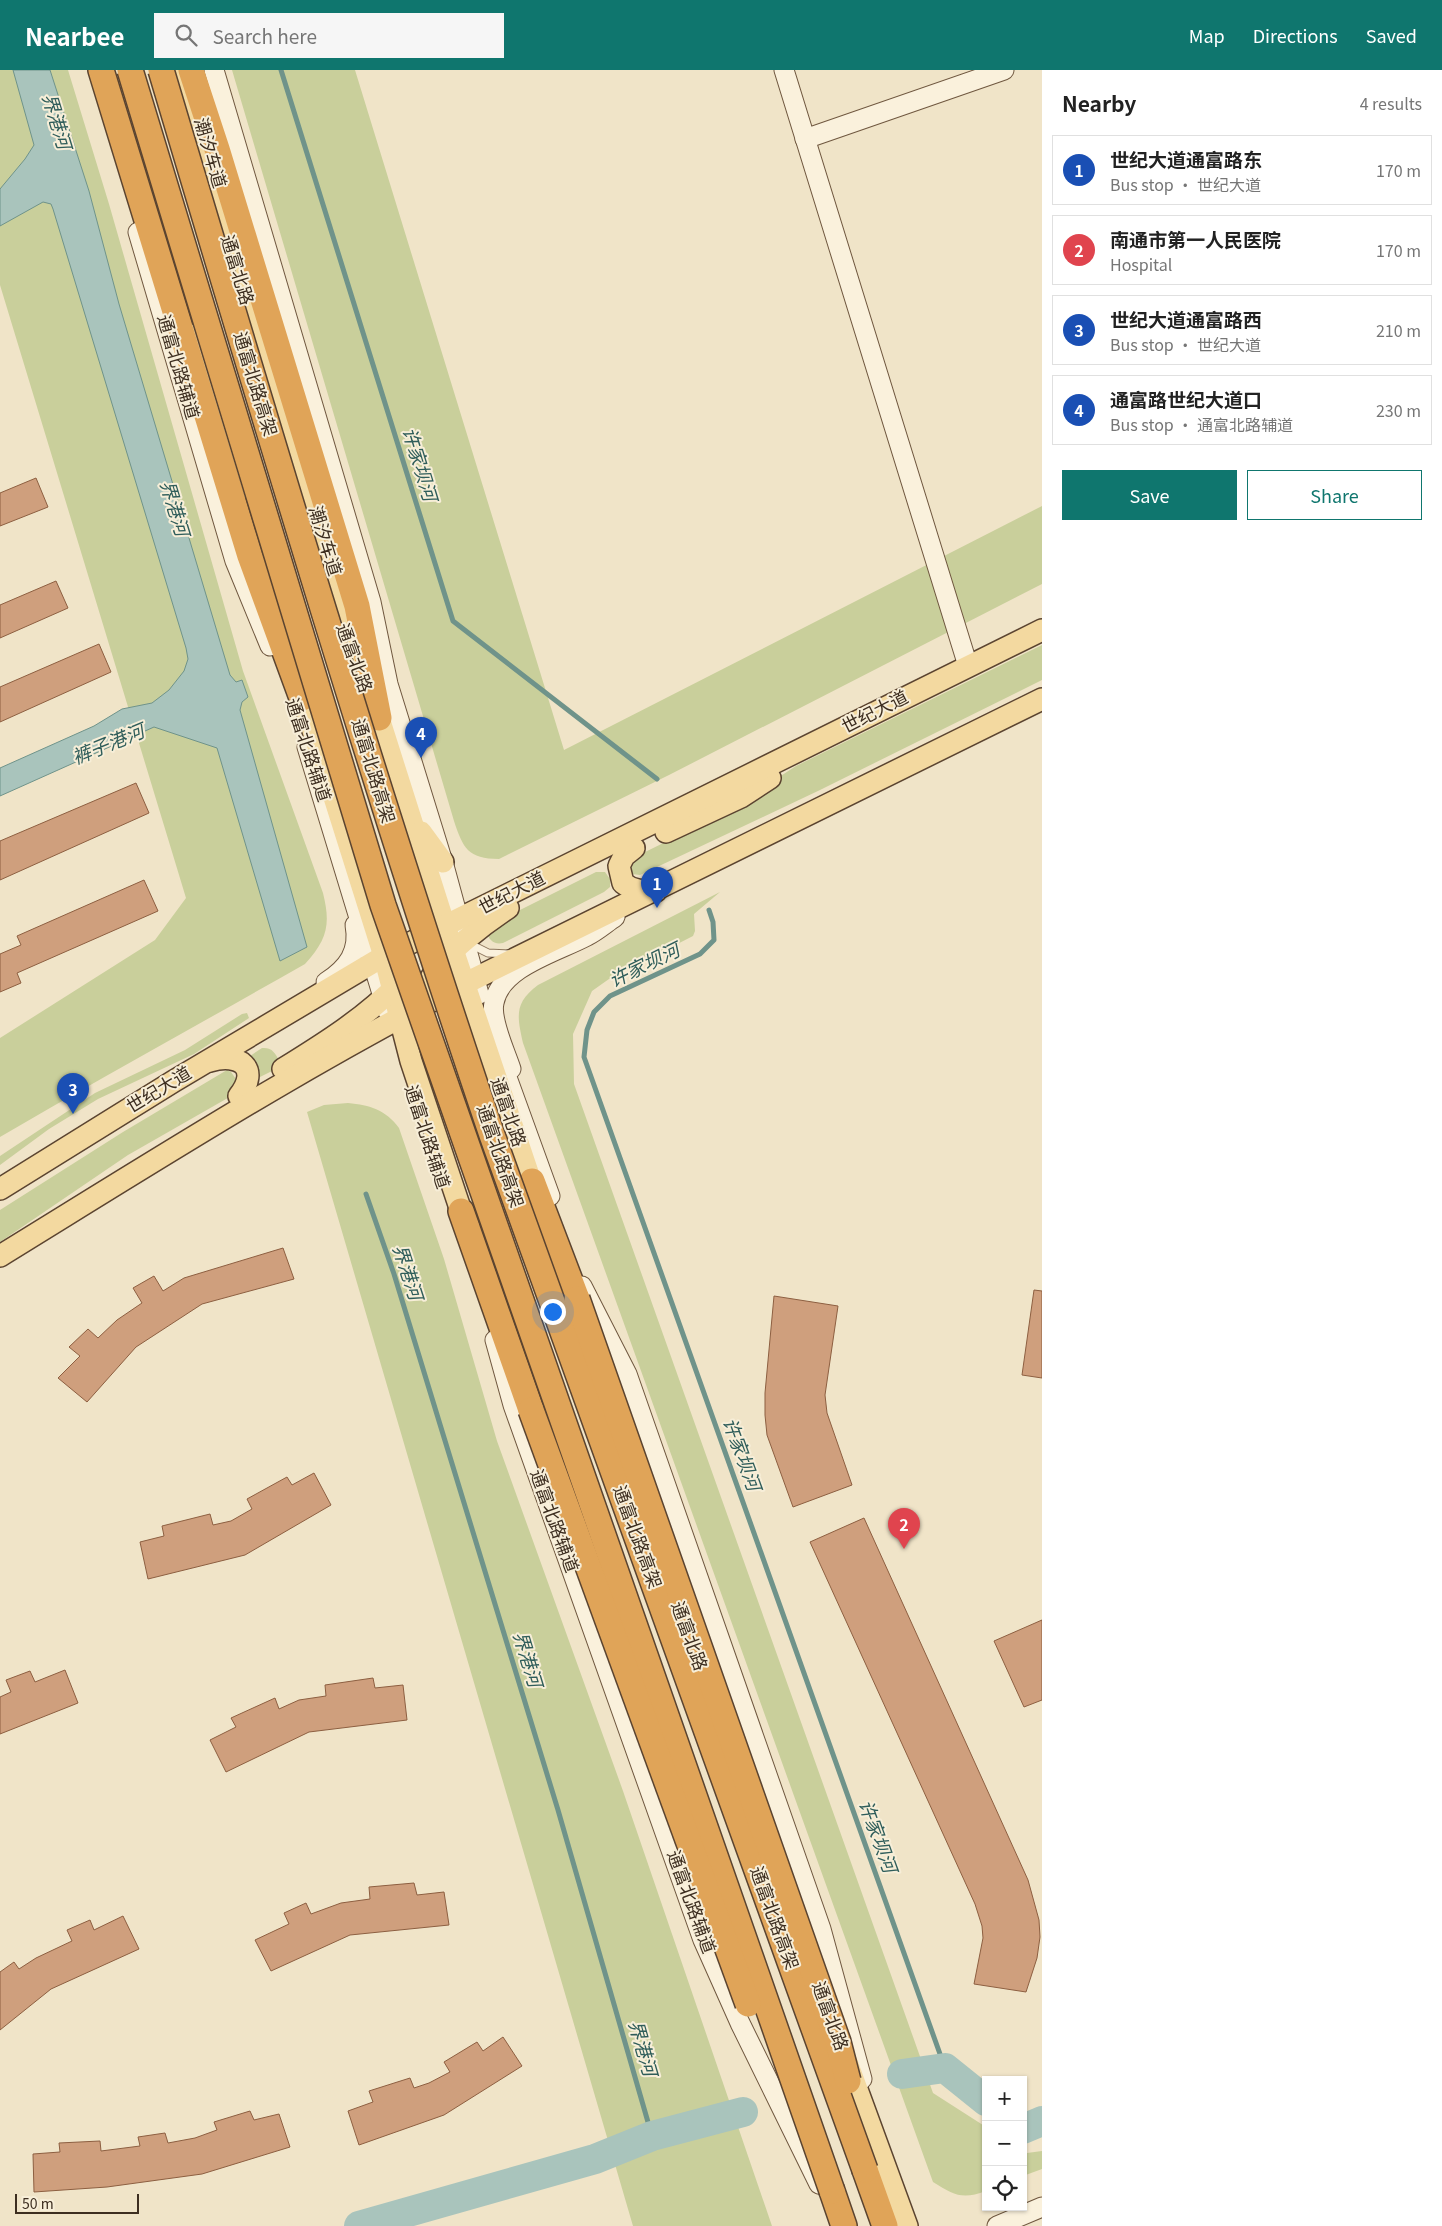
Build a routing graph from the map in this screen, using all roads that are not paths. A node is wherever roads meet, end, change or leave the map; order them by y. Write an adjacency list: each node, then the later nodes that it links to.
1 (90, 70): 19 (street, 通富北路辅道)
2 (102, 70): 15 (highway)
3 (121, 70): 15 (main road)
4 (130, 70): 50 (highway, 通富北路高架, bridge)
5 (161, 70): 49 (highway, 通富北路高架, bridge)
6 (169, 70): 22 (lane, 潮汐车道)
7 (177, 70): 17 (main road, 通富北路)
8 (191, 70): 17 (highway)
9 (214, 70): 20 (street)
10 (784, 70): 12 (street)
11 (1004, 70): 12 (street)
12 (805, 139): 14 (street)
13 (1042, 630): 14 (main road, 世纪大道)
14 (968, 666): 18 (main road, 世纪大道)
15 (302, 698): 19 (street); 30 (main road)
16 (1042, 699): 23 (main road)
17 (379, 718): 20 (main road, 通富北路)
18 (863, 718): 21 (main road); 26 (main road, 世纪大道)
19 (312, 763): 25 (street); 30 (street, 通富北路辅道)
20 (416, 803): 22 (main road, 通富北路); 22 (main road)
21 (634, 848): 23 (main road); 28 (main road)
22 (429, 870): 26 (main road, 通富北路); 27 (main road)
23 (648, 895): 29 (main road); 36 (street)
24 (431, 910): 26 (lane)
25 (353, 917): 30 (lane); 39 (street)
26 (452, 923): 27 (main road, 世纪大道); 28 (main road, 通富北路)
27 (421, 938): 30 (main road, 世纪大道); 32 (main road)
28 (460, 947): 29 (lane); 31 (main road, 通富北路); 34 (main road)
29 (528, 952): 31 (main road)
30 (378, 959): 32 (main road); 37 (main road, 世纪大道)
31 (474, 986): 34 (main road); 42 (street); 43 (main road, 通富北路)
32 (388, 994): 35 (main road); 40 (main road)
33 (487, 1005): 36 (lane)
34 (418, 1008): 35 (main road); 38 (main road)
35 (395, 1020): 38 (main road); 46 (main road)
36 (496, 1022): 42 (street)
37 (205, 1062): 39 (main road, 世纪大道); 40 (main road)
38 (408, 1064): 41 (main road); 41 (main road)
39 (174, 1081): 44 (main road, 世纪大道)
40 (239, 1096): 46 (main road)
41 (427, 1122): 45 (main road); 50 (street, 通富北路辅道)
42 (525, 1127): 43 (street); 48 (street)
43 (532, 1181): 48 (highway); 49 (main road, 通富北路)
44 (0, 1189)
45 (461, 1211): 50 (main road); 50 (highway, bridge)
46 (42, 1230): 47 (main road)
47 (0, 1256)
48 (580, 1292): 49 (highway, bridge)
49 (874, 2164): 54 (highway, 通富北路高架); 55 (main road, 通富北路)
50 (826, 2187): 52 (main road); 53 (highway, 通富北路高架)
51 (1042, 2207): 56 (street)
52 (834, 2226)
53 (844, 2226)
54 (885, 2226)
55 (907, 2226)
56 (996, 2226)

